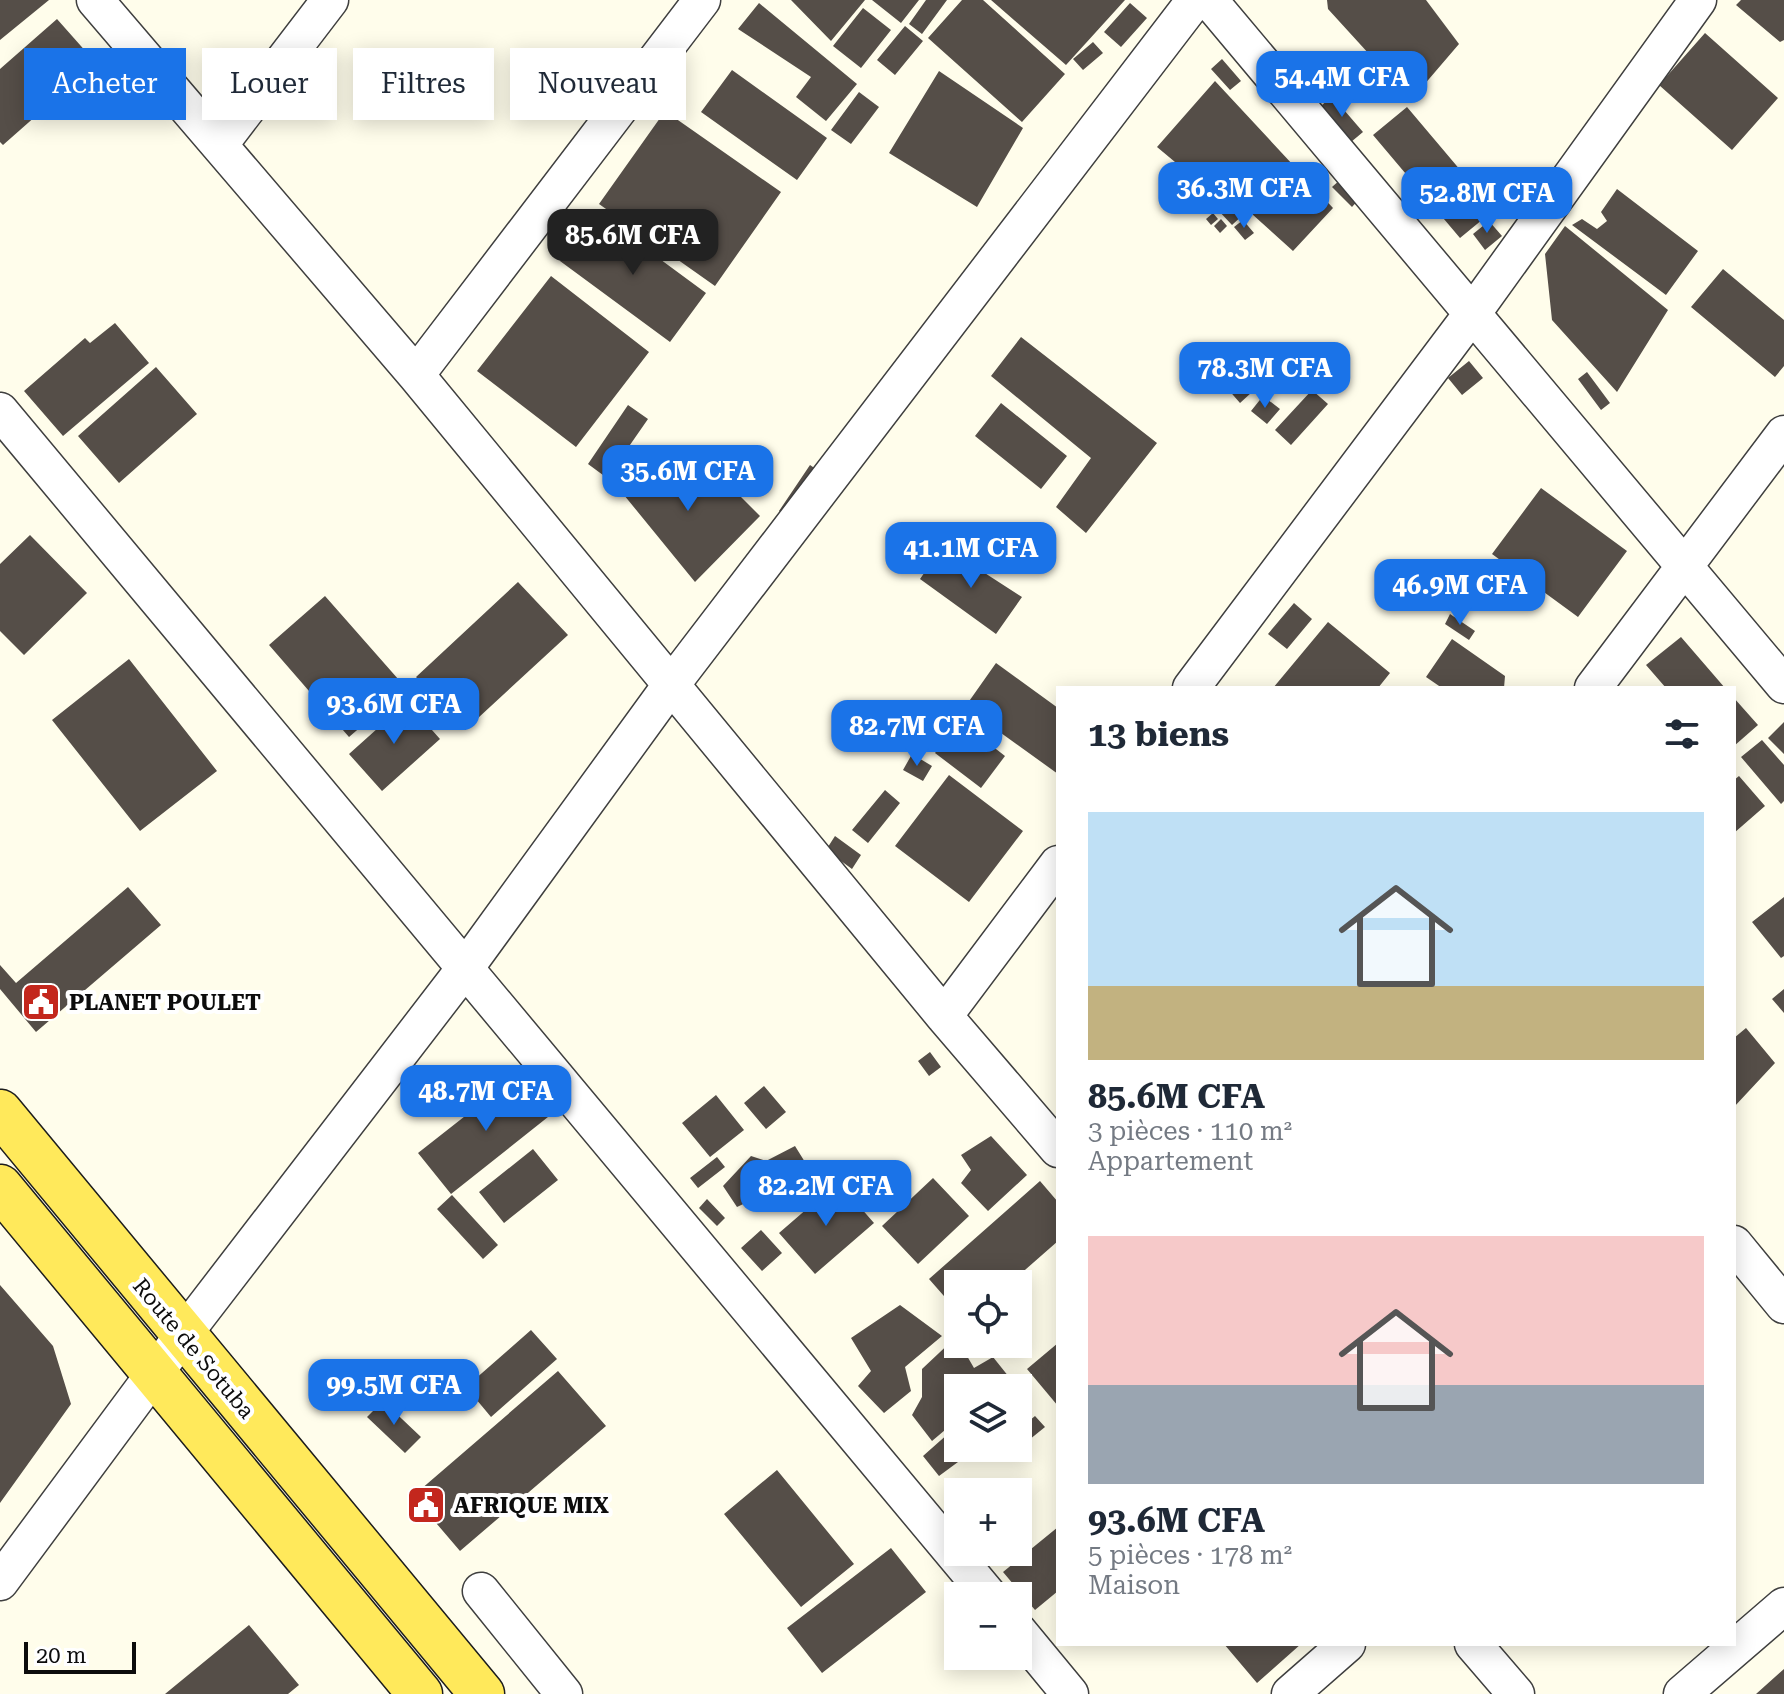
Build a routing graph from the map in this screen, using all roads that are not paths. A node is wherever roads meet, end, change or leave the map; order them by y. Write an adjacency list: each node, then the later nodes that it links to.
1 (95, 0): 7 (street)
2 (330, 0): 7 (street)
3 (702, 0): 9 (street)
4 (1195, 0): 13 (street)
5 (1209, 0): 8 (street)
6 (1698, 0): 8 (street)
7 (220, 144): 9 (street)
8 (1472, 314): 12 (street); 15 (street)
9 (416, 375): 13 (street)
10 (0, 411): 18 (street)
11 (1784, 434): 12 (street)
12 (1684, 566): 14 (street); 16 (street)
13 (671, 685): 18 (street); 19 (street)
14 (1784, 685)
15 (1193, 686)
16 (1594, 686)
17 (1056, 867): 19 (street)
18 (466, 967): 25 (street); 28 (street)
19 (944, 1016): 21 (street)
20 (0, 1112): 25 (main road, Route de Sotuba)
21 (1056, 1147)
22 (0, 1187): 26 (main road)
23 (1736, 1246): 24 (street)
24 (1784, 1305)
25 (183, 1335): 26 (street); 35 (main road, Route de Sotuba)
26 (154, 1374): 27 (street); 34 (main road)
27 (0, 1582)
28 (977, 1582)
29 (481, 1591): 36 (street)
30 (1784, 1606): 40 (street)
31 (1345, 1646): 38 (street)
32 (1475, 1646): 39 (street)
33 (1032, 1648): 37 (street)
34 (420, 1694)
35 (482, 1694)
36 (564, 1694)
37 (1070, 1694)
38 (1290, 1694)
39 (1516, 1694)
40 (1682, 1694)

